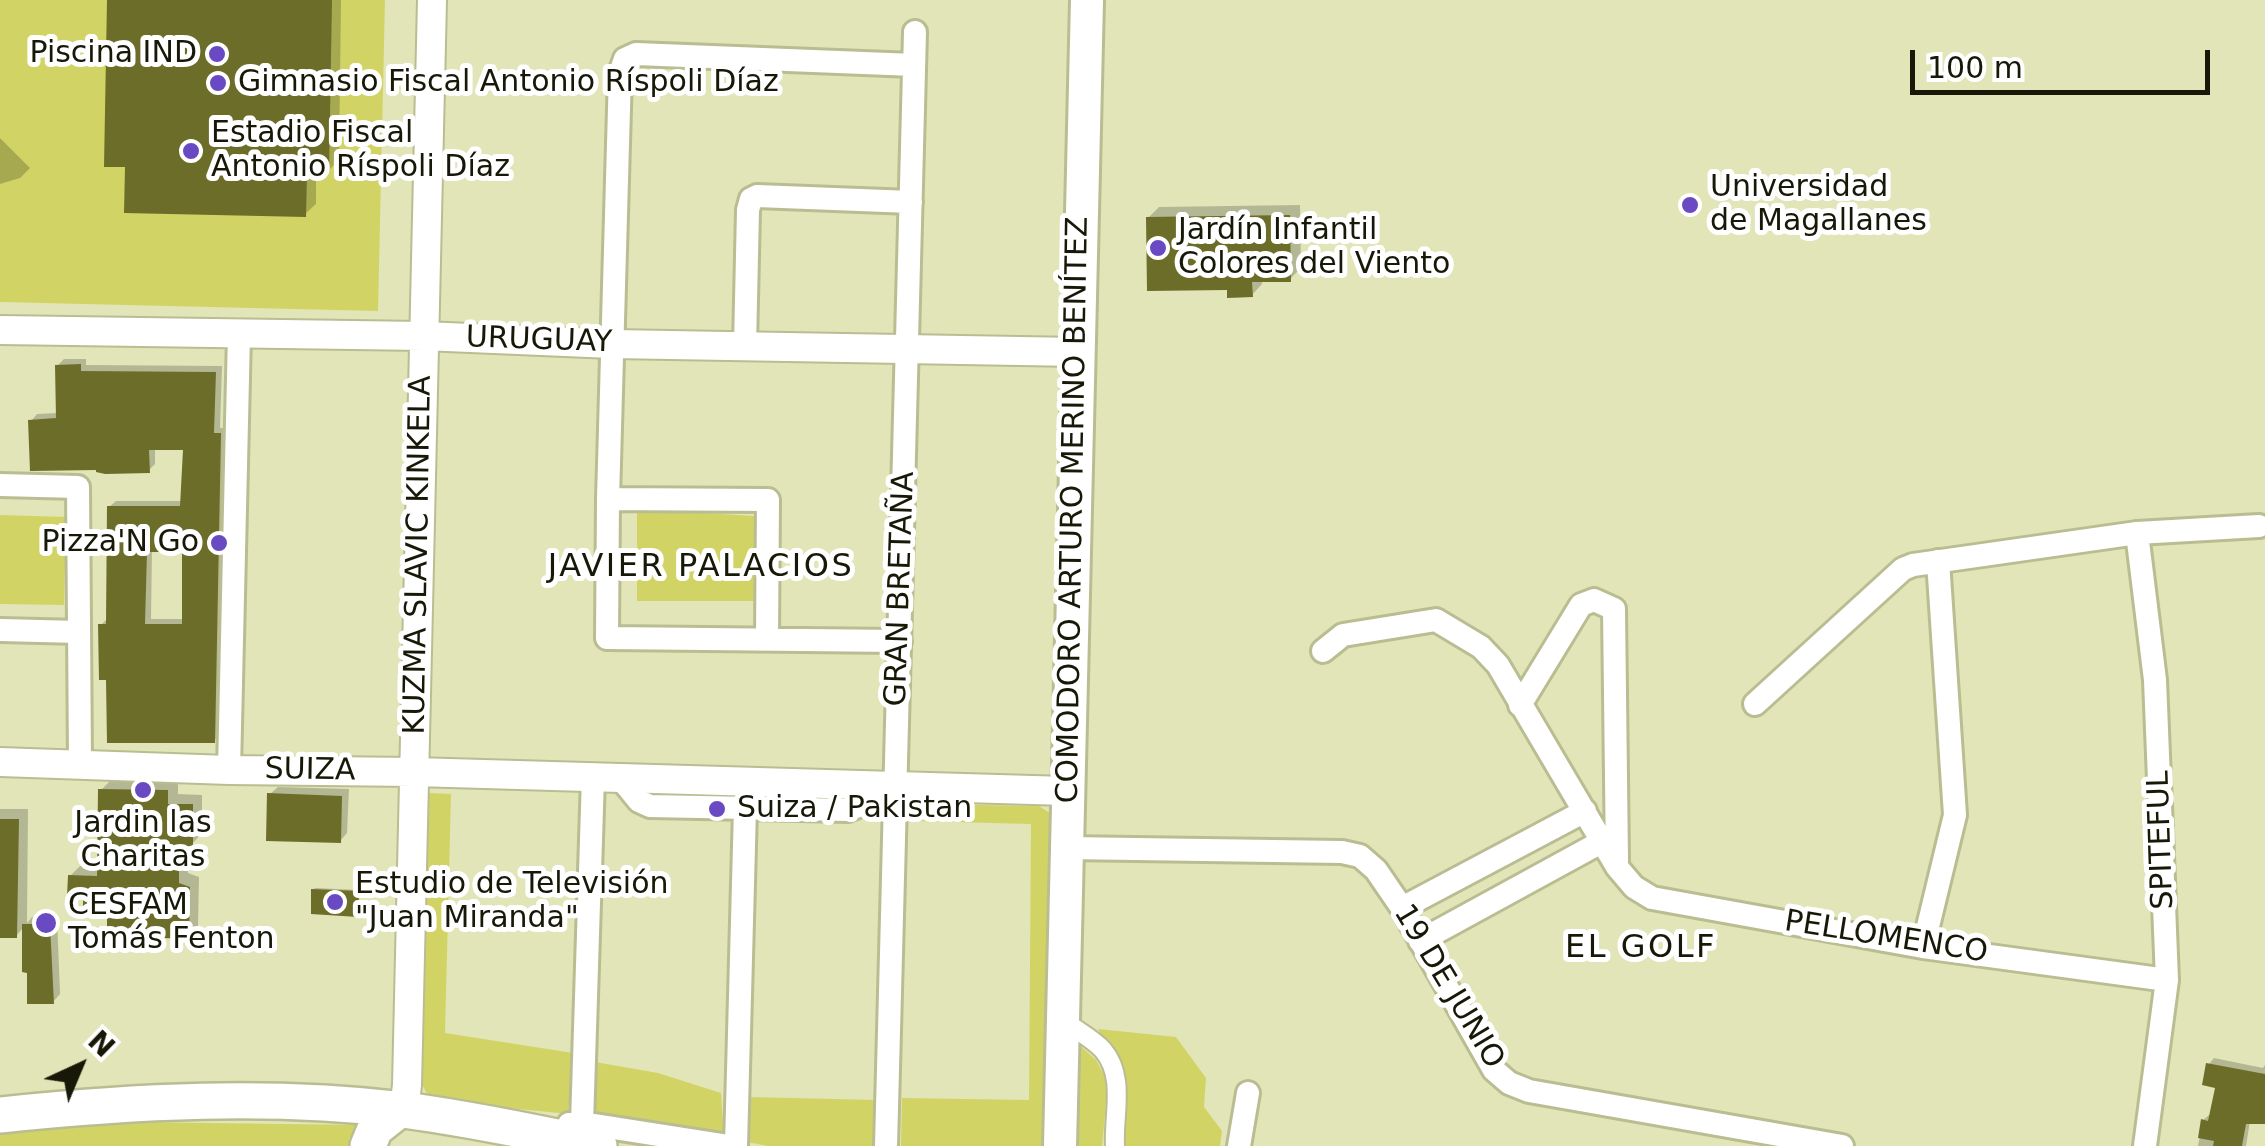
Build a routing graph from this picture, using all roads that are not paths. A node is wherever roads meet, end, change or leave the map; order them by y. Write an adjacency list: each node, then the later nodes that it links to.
1 (432, 0): 8 (street, KUZMA SLAVIC KINKELA)
2 (1087, 0): 12 (main road, COMODORO ARTURO MERINO BENÍTEZ)
3 (915, 32): 4 (street, GRAN BRETAÑA)
4 (914, 64): 5 (street, GRAN BRETAÑA); 9 (street)
5 (911, 202): 10 (street); 11 (street, GRAN BRETAÑA)
6 (0, 330): 7 (street, URUGUAY)
7 (239, 334): 8 (street, URUGUAY); 27 (street)
8 (423, 336): 9 (street, URUGUAY); 28 (street, KUZMA SLAVIC KINKELA)
9 (612, 344): 10 (street, URUGUAY); 14 (street)
10 (745, 346): 11 (street, URUGUAY)
11 (907, 349): 12 (street, URUGUAY); 21 (street, GRAN BRETAÑA)
12 (1078, 352): 31 (main road, COMODORO ARTURO MERINO BENÍTEZ)
13 (0, 485): 19 (street)
14 (608, 498): 20 (street); 20 (street)
15 (2259, 526): 16 (street)
16 (2137, 533): 17 (street); 40 (street, SPITEFUL)
17 (1938, 562): 23 (street); 39 (street)
18 (0, 630): 19 (street)
19 (79, 632): 26 (street)
20 (767, 638): 21 (street)
21 (900, 642): 30 (street, GRAN BRETAÑA)
22 (1323, 651): 24 (street, PELLOMENCO)
23 (1755, 704)
24 (1520, 705): 33 (street, PELLOMENCO); 36 (street)
25 (0, 762): 26 (street, SUIZA)
26 (80, 764): 27 (street, SUIZA)
27 (229, 770): 28 (street, SUIZA)
28 (415, 772): 29 (street, SUIZA); 43 (street, KUZMA SLAVIC KINKELA)
29 (607, 778): 30 (street, SUIZA); 32 (street); 45 (street)
30 (887, 785): 31 (street, SUIZA); 32 (street); 49 (street, GRAN BRETAÑA)
31 (1067, 790): 35 (main road, COMODORO ARTURO MERINO BENÍTEZ)
32 (745, 808): 48 (street)
33 (1585, 811): 34 (street, PELLOMENCO); 37 (street)
34 (1603, 841): 36 (street, PELLOMENCO); 38 (street)
35 (1066, 848): 37 (street, 19 DE JUNIO); 41 (main road, COMODORO ARTURO MERINO BENÍTEZ)
36 (1617, 867): 39 (street, PELLOMENCO)
37 (1402, 908): 38 (street, 19 DE JUNIO)
38 (1420, 941): 53 (street, 19 DE JUNIO)
39 (1923, 947): 40 (street, PELLOMENCO)
40 (2167, 980): 54 (street, SPITEFUL)
41 (1064, 1021): 50 (main road, COMODORO ARTURO MERINO BENÍTEZ); 51 (street)
42 (1248, 1093): 52 (street)
43 (406, 1111): 44 (main road); 45 (main road); 46 (main road); 47 (main road)
44 (3, 1114)
45 (591, 1135): 48 (street)
46 (368, 1146)
47 (434, 1146)
48 (733, 1146)
49 (886, 1146)
50 (1060, 1146)
51 (1116, 1146)
52 (1239, 1146)
53 (1842, 1146)
54 (2145, 1146)

